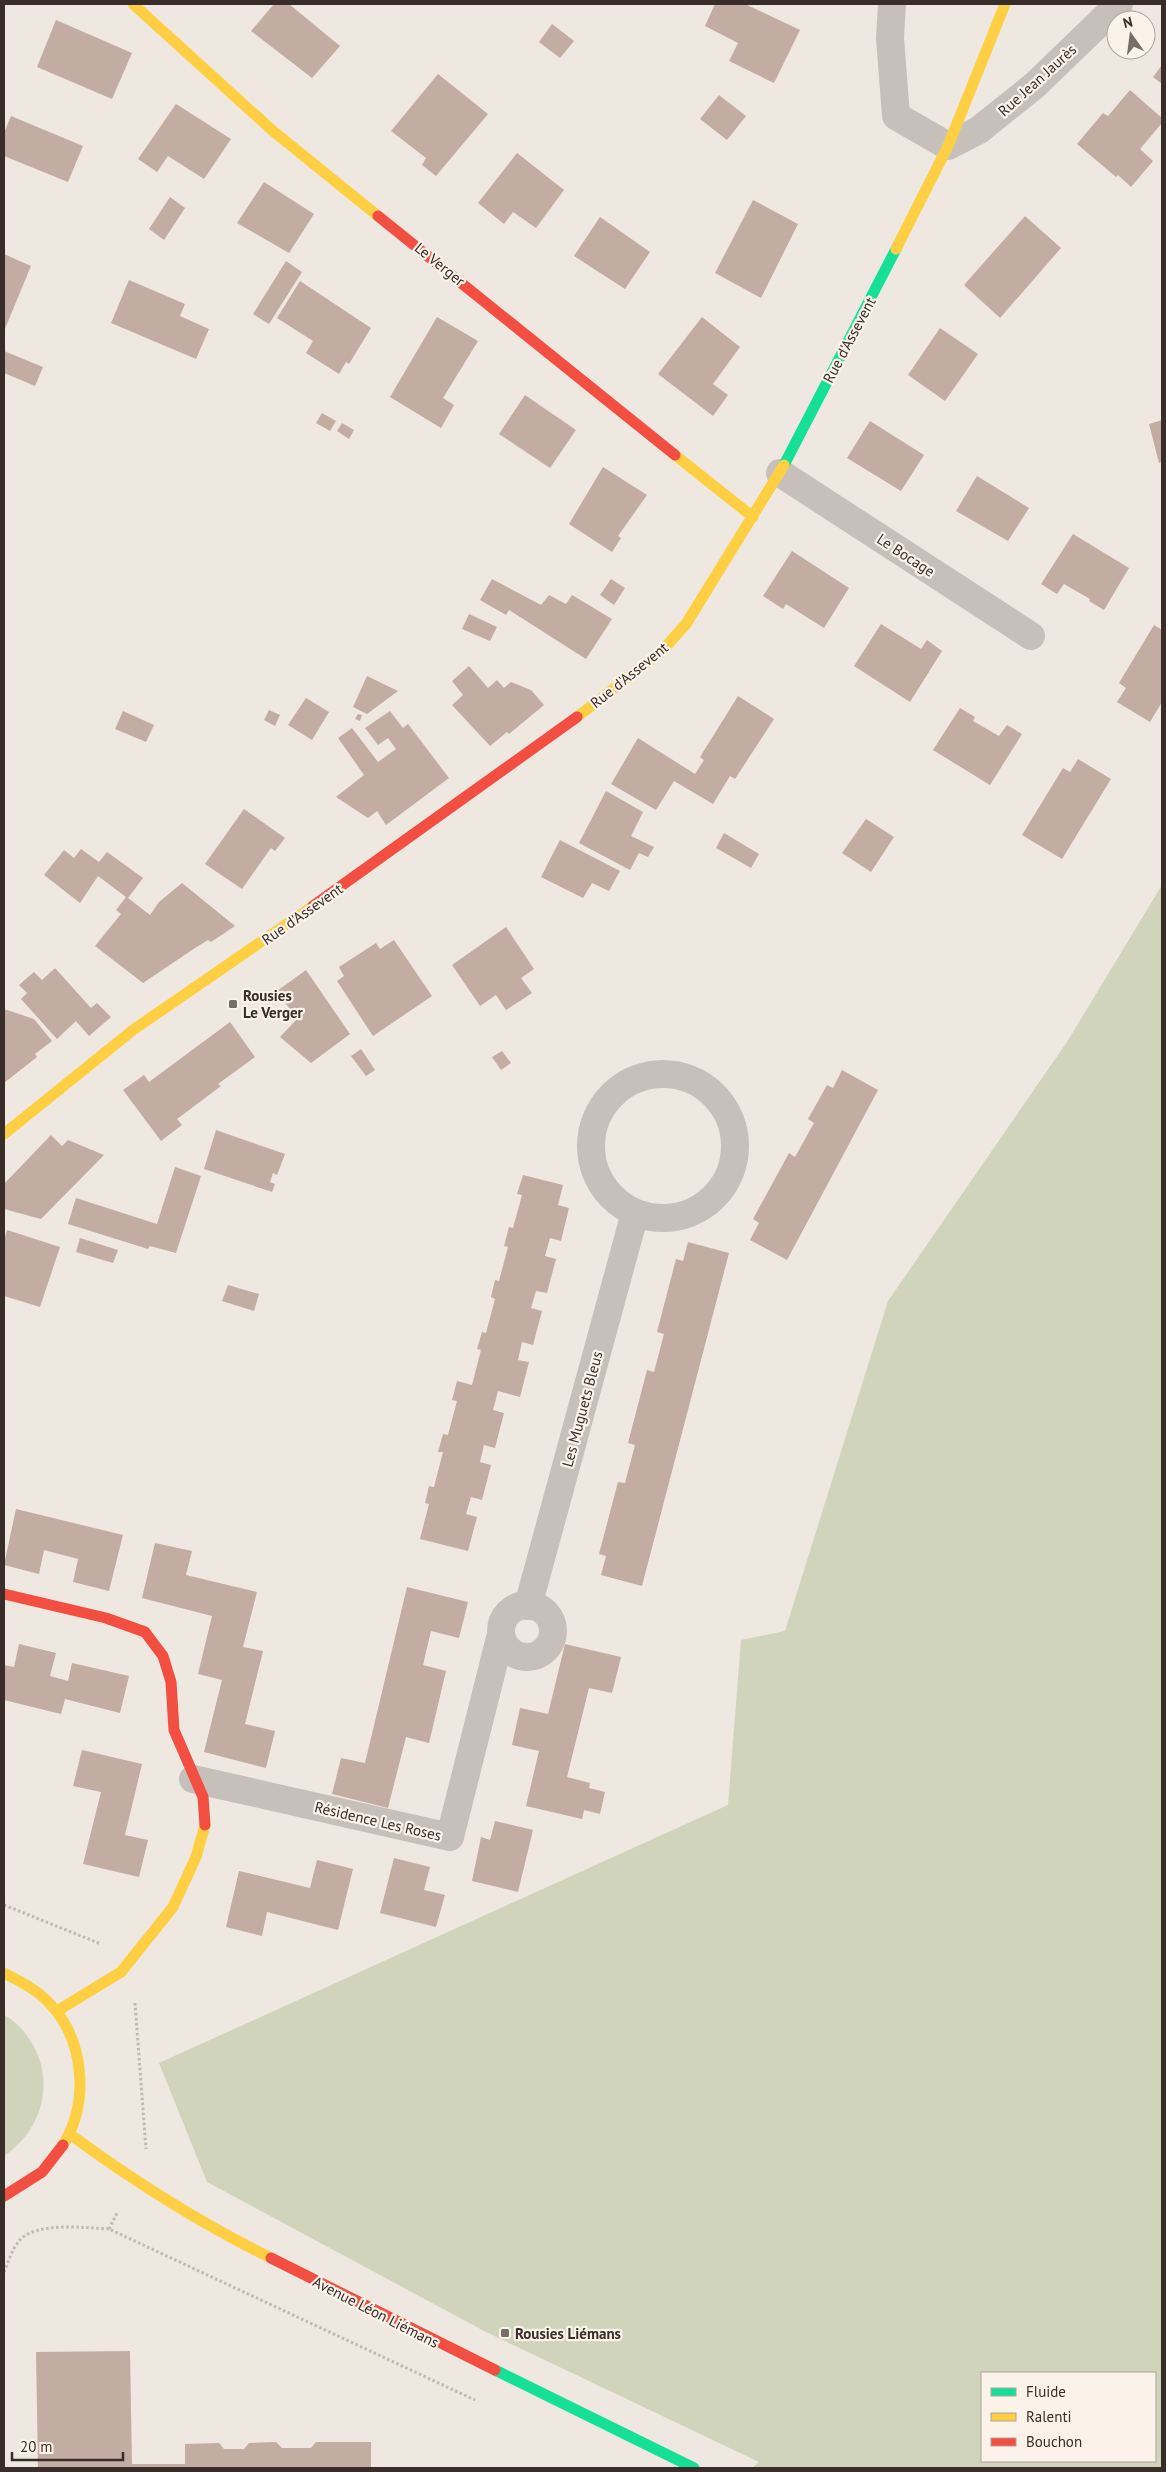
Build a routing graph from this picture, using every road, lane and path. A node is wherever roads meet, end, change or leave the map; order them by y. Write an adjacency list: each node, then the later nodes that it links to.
1 (133, 4): 7 (street, Le Verger)
2 (892, 4): 5 (street)
3 (1005, 4): 5 (street, Rue d'Assevent)
4 (1119, 4): 5 (street, Rue Jean Jaurès)
5 (948, 146): 6 (street, Rue d'Assevent)
6 (780, 473): 7 (street, Rue d'Assevent); 8 (street, Le Bocage)
7 (753, 517): 9 (street, Rue d'Assevent)
8 (1031, 636)
9 (4, 1134)
10 (635, 1212): 10 (street); 12 (street, Les Muguets Bleus)
11 (4, 1594): 14 (street)
12 (528, 1606): 13 (street); 13 (street)
13 (500, 1638): 14 (street, Résidence Les Roses)
14 (193, 1779): 16 (street)
15 (4, 1904): 16 (path)
16 (121, 1972): 18 (street); 20 (path)
17 (4, 1973): 18 (street)
18 (57, 2012): 19 (street)
19 (71, 2135): 20 (street, Avenue Léon Liémans); 21 (street)
20 (132, 2180): 22 (path); 24 (street, Avenue Léon Liémans)
21 (4, 2196)
22 (109, 2230): 23 (path); 24 (path)
23 (4, 2272)
24 (508, 2377): 25 (street, Avenue Léon Liémans)
25 (694, 2468)

